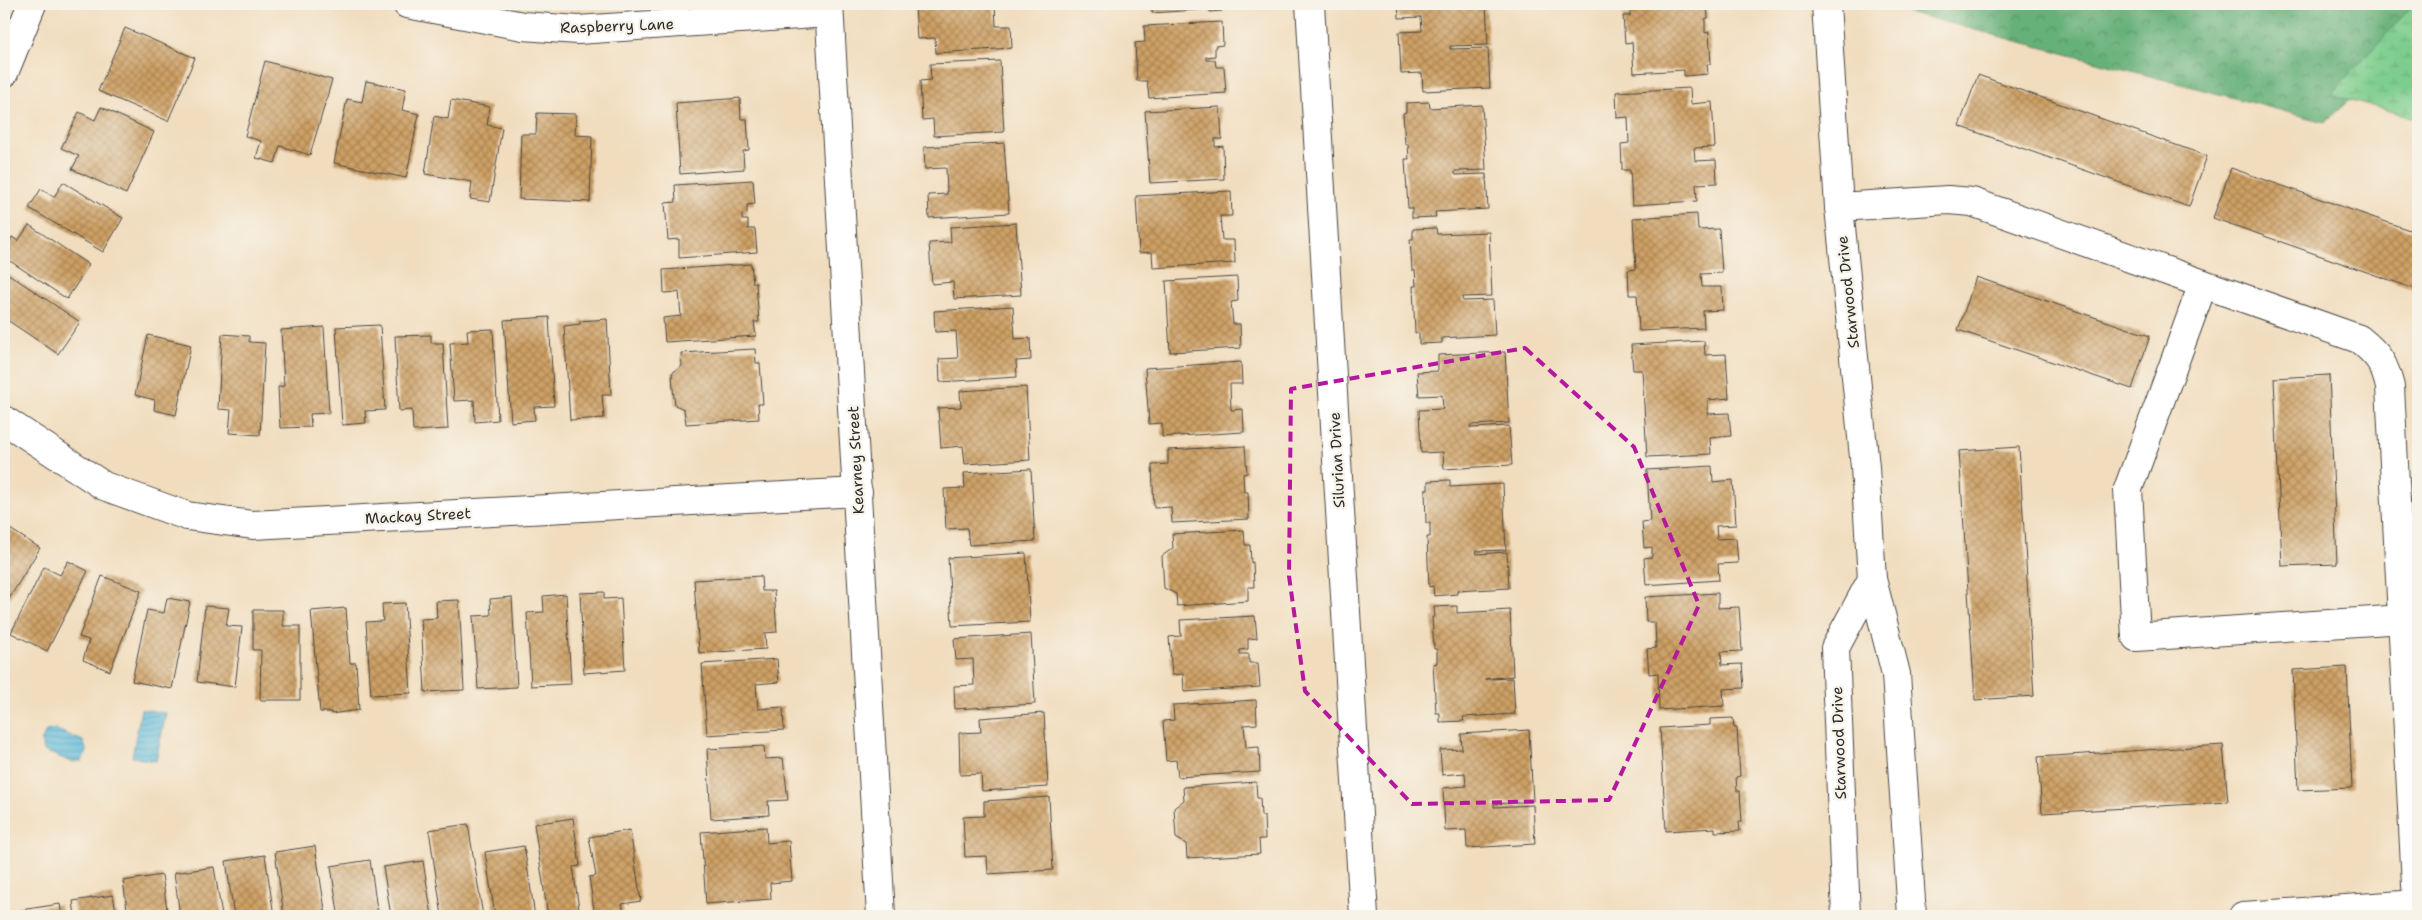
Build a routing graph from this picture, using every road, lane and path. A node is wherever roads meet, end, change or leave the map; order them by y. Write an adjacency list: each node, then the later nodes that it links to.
1 (32, 4): 6 (street)
2 (407, 4): 5 (street, Raspberry Lane)
3 (1310, 4): 15 (street, Silurian Drive)
4 (1826, 4): 7 (street, Starwood Drive)
5 (829, 8): 10 (street, Kearney Street)
6 (4, 73)
7 (1839, 207): 8 (street); 11 (street, Starwood Drive)
8 (2203, 284): 12 (street); 12 (street)
9 (4, 420): 10 (street, Mackay Street)
10 (858, 492): 14 (street, Kearney Street)
11 (1872, 579): 16 (street, Starwood Drive); 17 (street, Starwood Drive)
12 (2403, 619): 13 (street)
13 (2417, 908): 18 (street)
14 (881, 916)
15 (1364, 916)
16 (1846, 916)
17 (1912, 916)
18 (2243, 916)

